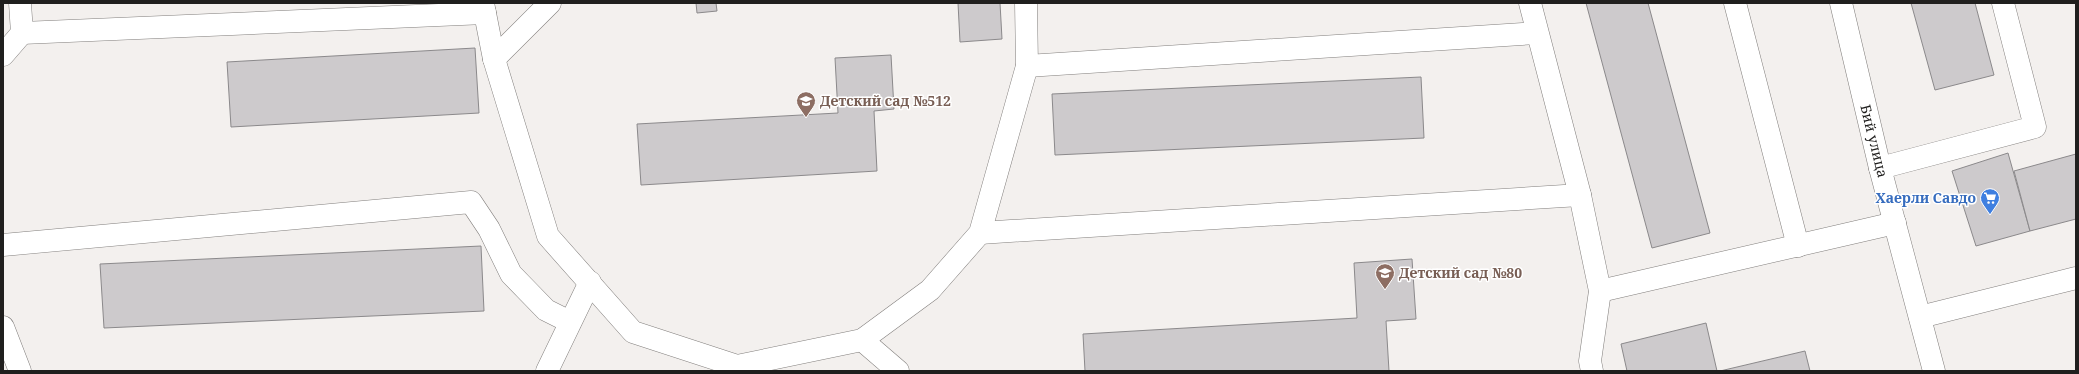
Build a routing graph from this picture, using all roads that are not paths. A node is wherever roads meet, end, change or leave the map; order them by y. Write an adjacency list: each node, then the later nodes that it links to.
1 (20, 3): 9 (street)
2 (550, 3): 12 (street)
3 (1026, 3): 13 (street)
4 (1530, 3): 10 (street)
5 (1735, 3): 19 (street)
6 (1841, 3): 14 (street, Бий улица)
7 (2003, 3): 14 (street)
8 (484, 8): 9 (street); 12 (street)
9 (22, 33): 11 (street)
10 (1537, 33): 13 (street); 15 (street)
11 (3, 55)
12 (494, 59): 21 (street)
13 (1027, 66): 17 (street)
14 (1880, 168): 16 (street, Бий улица)
15 (1580, 195): 17 (street); 22 (street)
16 (1895, 223): 19 (street); 23 (street, Бий улица)
17 (980, 233): 26 (street)
18 (3, 245): 24 (street)
19 (1798, 246): 22 (street)
20 (2076, 278): 23 (street)
21 (590, 282): 24 (street); 27 (street)
22 (1600, 291): 31 (street)
23 (1920, 317): 32 (street, Бий улица)
24 (570, 322): 29 (street)
25 (3, 328): 28 (street)
26 (862, 340): 27 (street); 30 (street)
27 (738, 369)
28 (20, 371)
29 (547, 371)
30 (898, 371)
31 (1592, 371)
32 (1934, 371)

